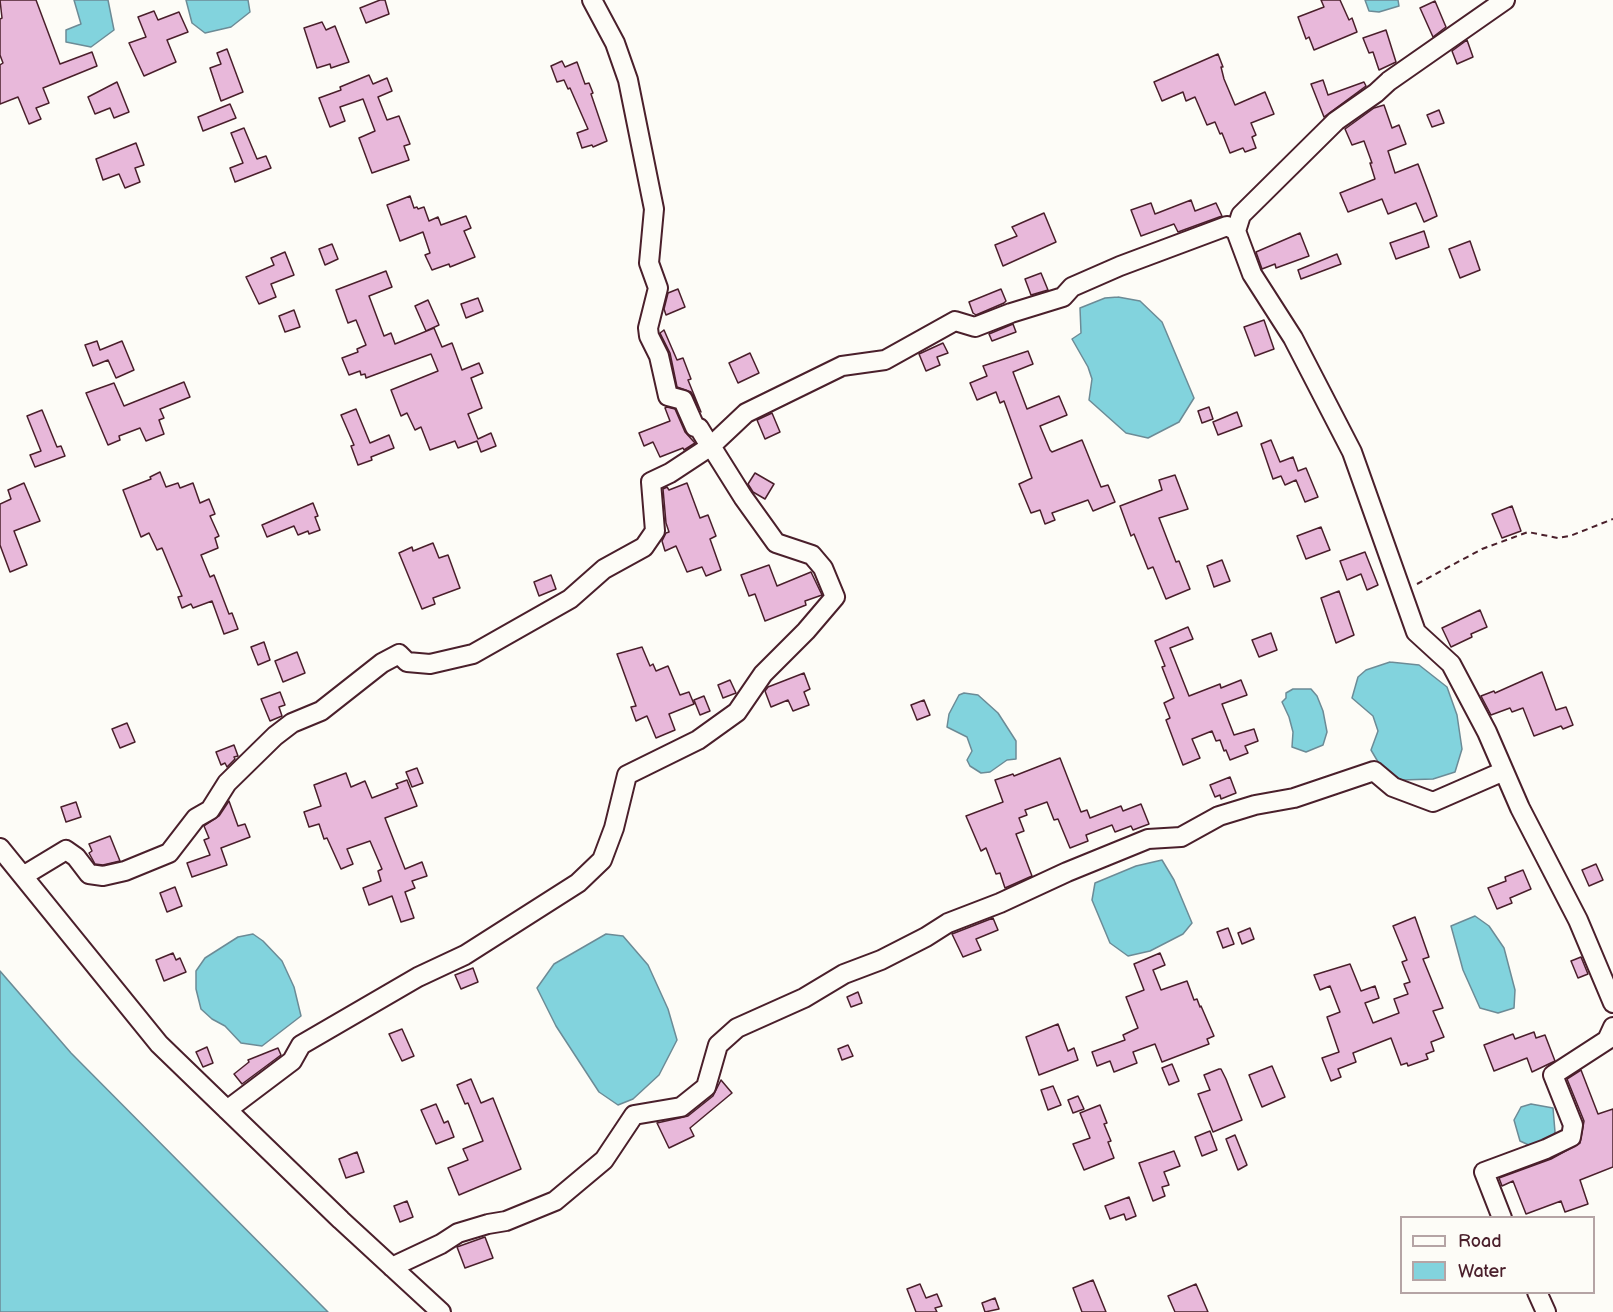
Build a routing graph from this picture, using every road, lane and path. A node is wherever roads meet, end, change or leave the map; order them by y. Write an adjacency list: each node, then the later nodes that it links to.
1 (592, 0): 4 (street)
2 (1505, 0): 3 (street)
3 (1236, 231): 4 (street); 6 (street)
4 (710, 446): 9 (street); 12 (street)
5 (1613, 519): 6 (path)
6 (1401, 591): 7 (street)
7 (1504, 771): 10 (street); 14 (street)
8 (0, 848): 9 (street)
9 (23, 876): 12 (street)
10 (1613, 1003)
11 (1613, 1026): 13 (street)
12 (227, 1110): 14 (street)
13 (1501, 1216)
14 (392, 1267): 16 (street)
15 (1537, 1294): 17 (street)
16 (441, 1312)
17 (1546, 1312)

